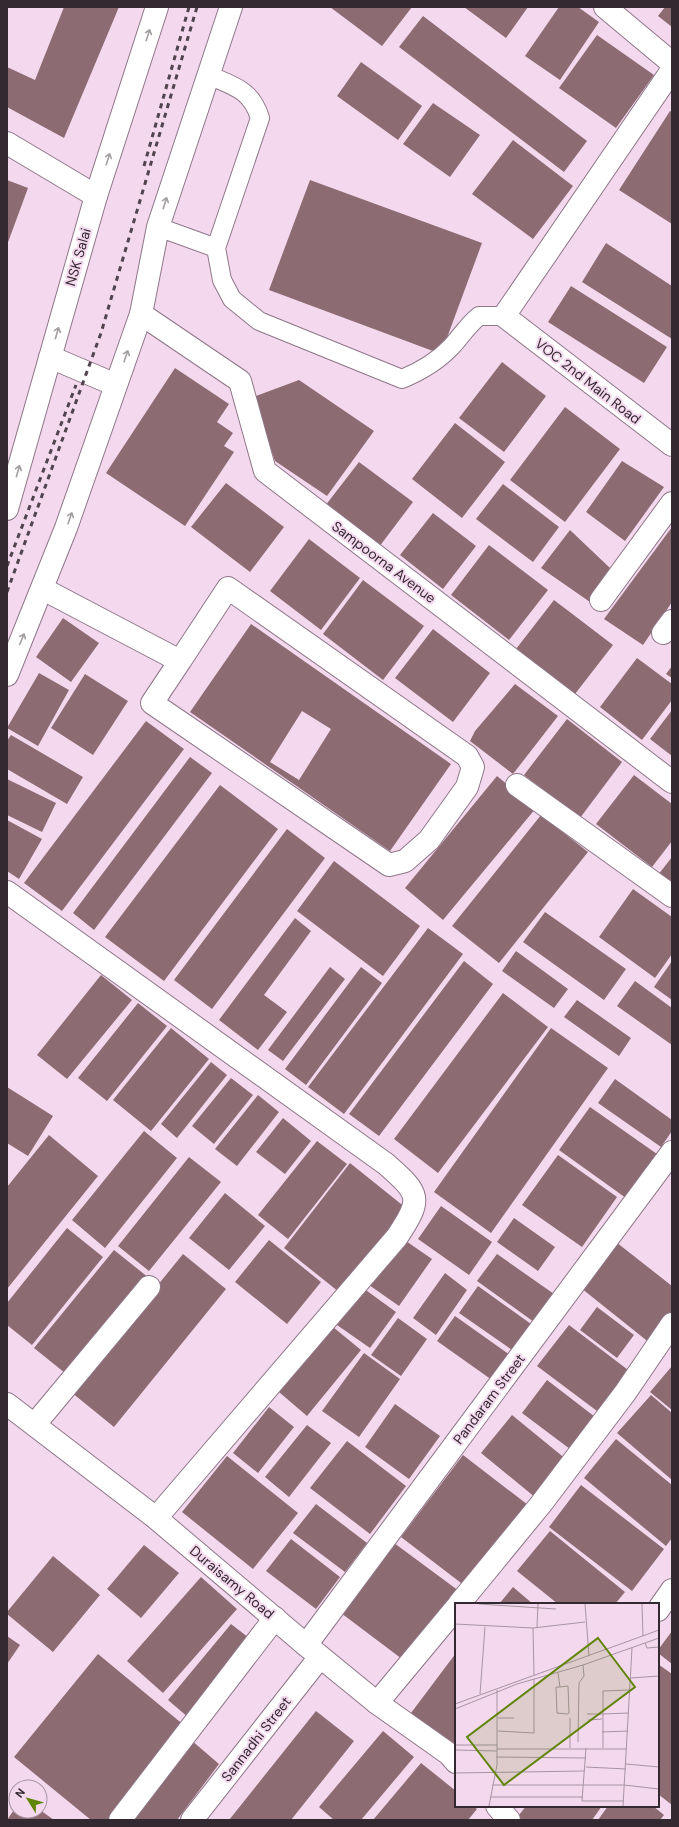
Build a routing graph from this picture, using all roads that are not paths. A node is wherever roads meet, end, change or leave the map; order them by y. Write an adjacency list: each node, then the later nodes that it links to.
1 (157, 7): 8 (street, NSK Salai, one-way to 1)
2 (231, 7): 6 (street)
3 (605, 7): 4 (street)
4 (672, 62)
5 (672, 70): 12 (street)
6 (208, 75): 9 (street, one-way to 6); 10 (lane)
7 (7, 144): 8 (street)
8 (96, 196): 13 (street, NSK Salai, one-way to 8)
9 (158, 227): 10 (lane); 11 (street)
10 (216, 248): 12 (lane)
11 (141, 314): 14 (street, one-way to 11); 22 (street, Sampoorna Avenue)
12 (504, 316): 15 (street, VOC 2nd Main Road)
13 (50, 357): 14 (street); 17 (street, NSK Salai, one-way to 13)
14 (116, 384): 18 (street, one-way to 14)
15 (672, 446)
16 (672, 503): 19 (street)
17 (7, 509)
18 (43, 589): 20 (street); 21 (street, one-way to 18)
19 (601, 600)
20 (180, 661): 20 (street)
21 (7, 675)
22 (672, 782)
23 (517, 785): 25 (street)
24 (7, 892): 31 (street)
25 (672, 896)
26 (672, 1152): 37 (street, Pandaram Street)
27 (149, 1287): 30 (street)
28 (672, 1324): 33 (street)
29 (7, 1404): 30 (street, Duraisamy Road)
30 (35, 1424): 31 (street, Duraisamy Road)
31 (156, 1518): 36 (street, Duraisamy Road)
32 (672, 1590): 35 (street)
33 (460, 1603)
34 (455, 1609): 38 (street)
35 (659, 1609)
36 (275, 1618): 37 (street, Duraisamy Road); 40 (street)
37 (313, 1652): 38 (street, Duraisamy Road); 41 (street, Sannadhi Street)
38 (377, 1703): 39 (street, Duraisamy Road)
39 (455, 1761)
40 (120, 1820)
41 (192, 1820)

